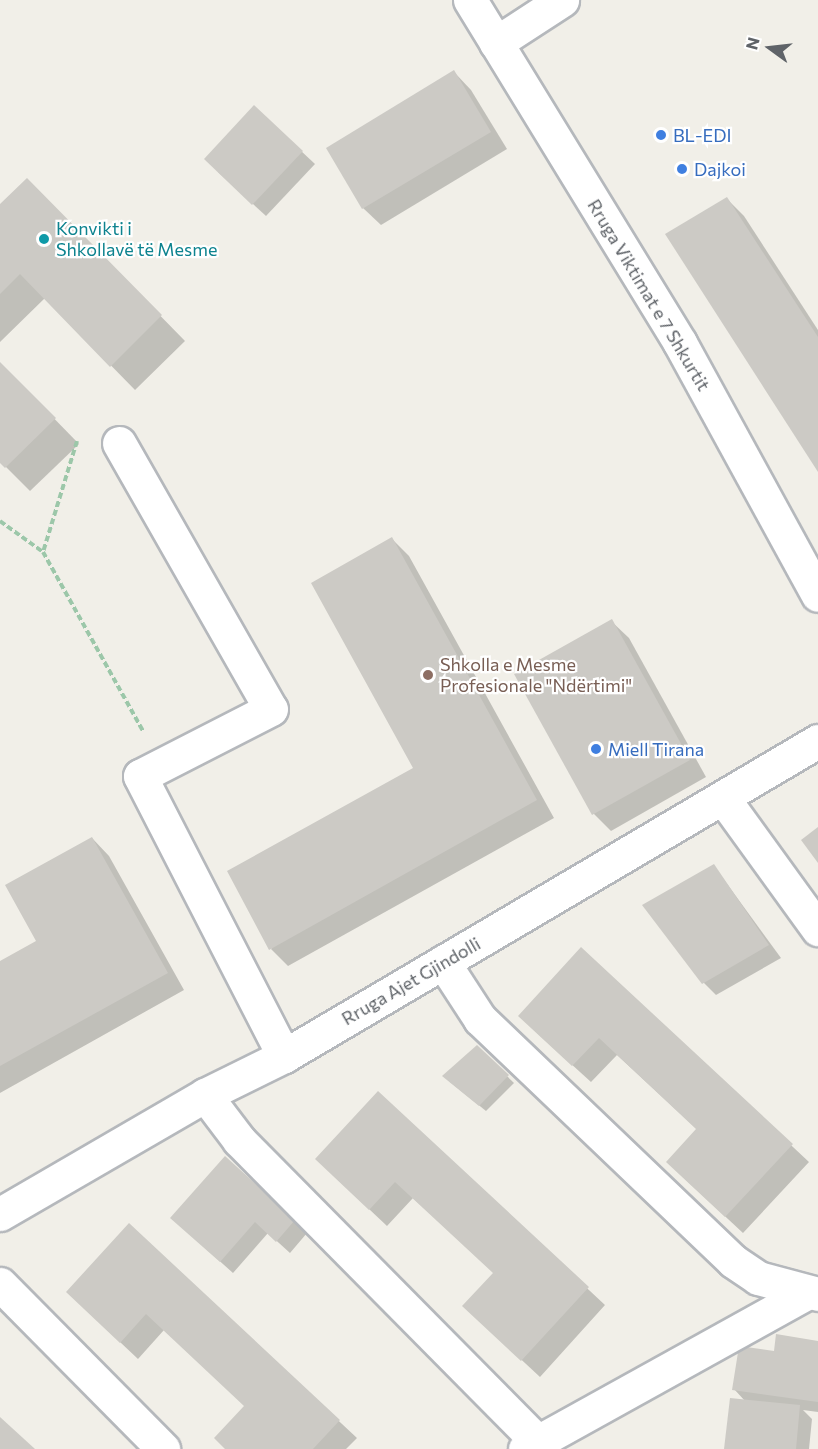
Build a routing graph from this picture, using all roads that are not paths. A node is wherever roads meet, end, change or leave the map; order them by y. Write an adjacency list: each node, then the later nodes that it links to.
1 (470, 0): 3 (street, Rruga Viktimat e 7 Shkurtit)
2 (562, 0): 3 (street)
3 (496, 43): 5 (street, Rruga Viktimat e 7 Shkurtit)
4 (119, 443): 10 (street)
5 (818, 595)
6 (818, 741): 7 (street, Rruga Ajet Gjindolli)
7 (723, 798): 8 (street); 9 (street, Rruga Ajet Gjindolli)
8 (818, 928)
9 (443, 962): 10 (street, Rruga Ajet Gjindolli); 14 (street)
10 (284, 1056): 11 (street, Rruga Ajet Gjindolli)
11 (205, 1095): 12 (street, Rruga Ajet Gjindolli); 15 (street)
12 (0, 1214)
13 (0, 1284): 16 (street)
14 (812, 1294): 15 (street)
15 (532, 1445)
16 (163, 1449)

